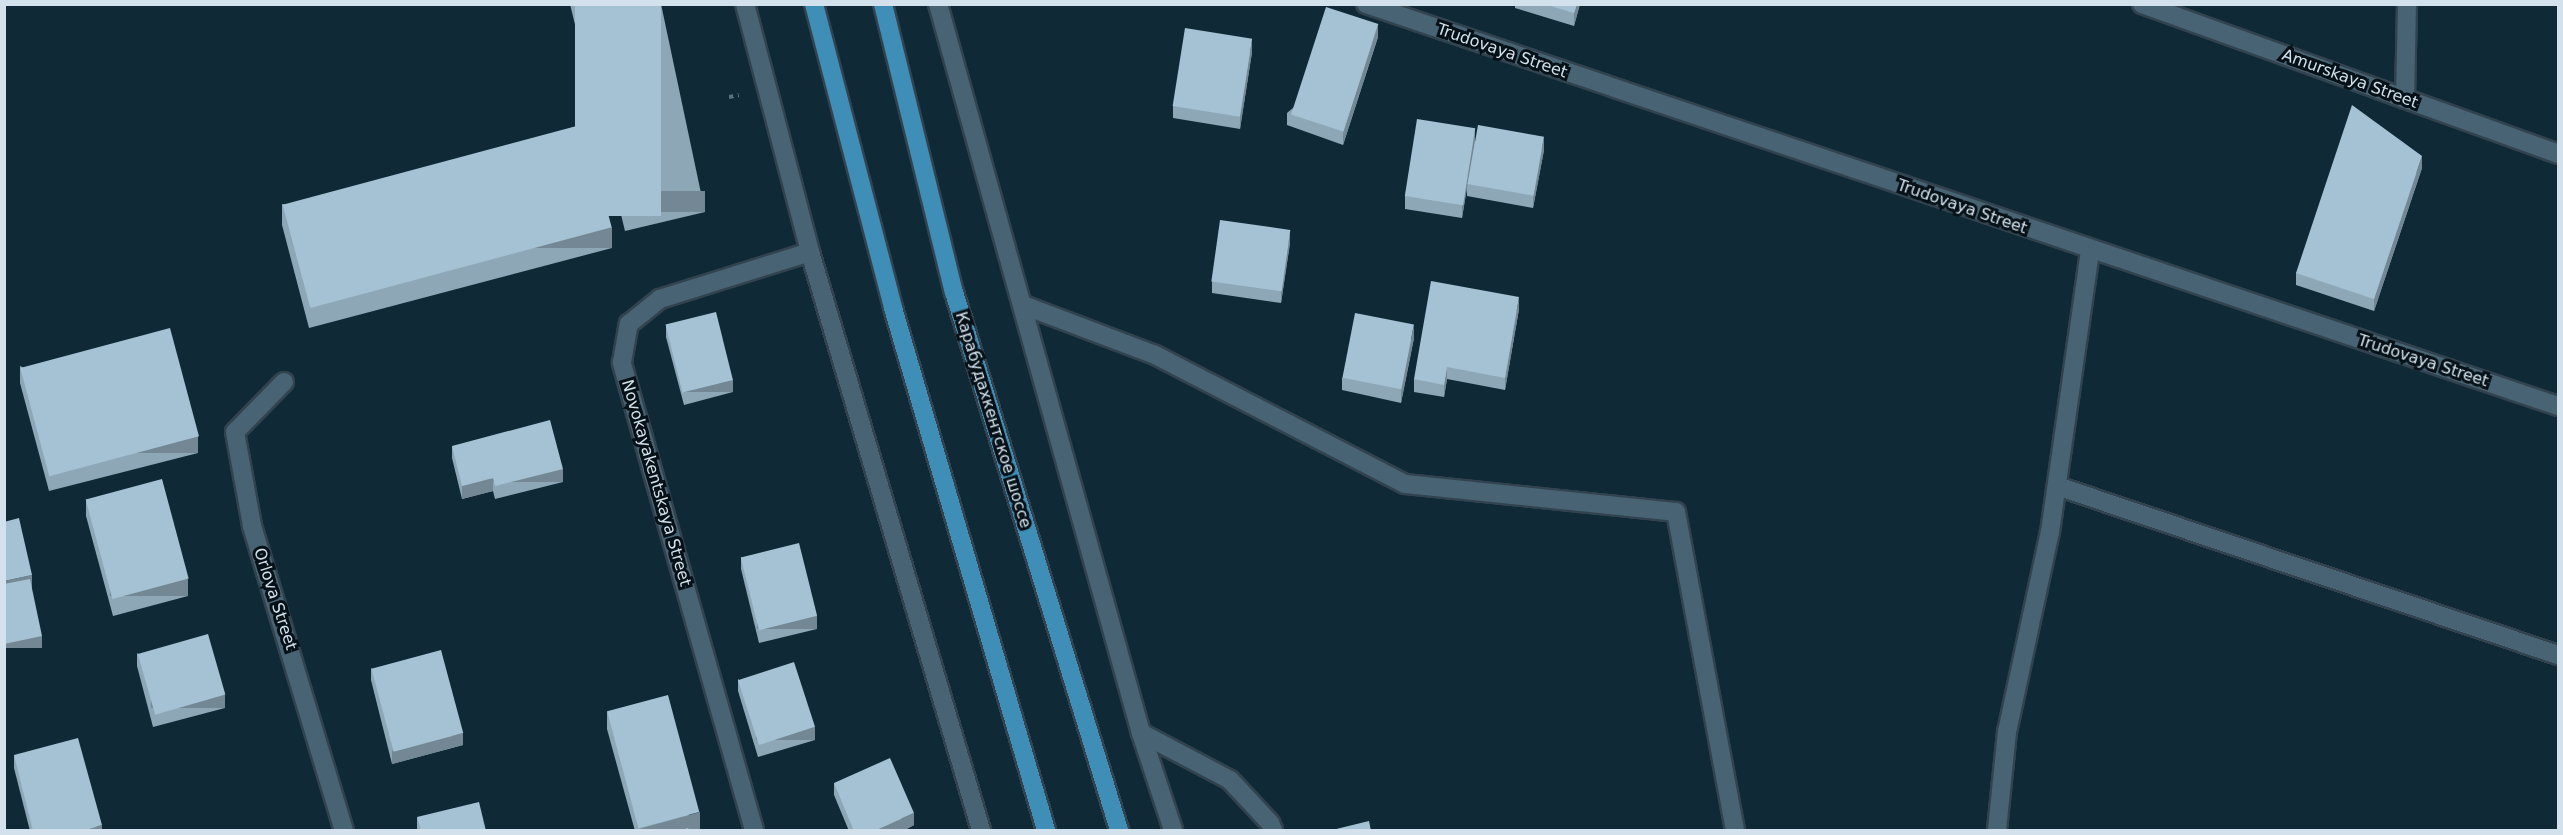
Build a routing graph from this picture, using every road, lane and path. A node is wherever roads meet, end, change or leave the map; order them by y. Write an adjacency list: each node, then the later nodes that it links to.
1 (746, 4): 11 (street)
2 (814, 4): 21 (highway)
3 (883, 4): 22 (highway, Карабудахкентское шоссе)
4 (938, 4): 12 (street)
5 (1366, 4): 10 (street, Trudovaya Street)
6 (2142, 4): 8 (street, Amurskaya Street)
7 (2408, 4): 8 (street)
8 (2405, 99): 9 (street, Amurskaya Street)
9 (2559, 154)
10 (2090, 251): 14 (street, Trudovaya Street); 15 (street)
11 (810, 252): 19 (street, Novokayakentskaya Street); 20 (street)
12 (1023, 305): 17 (street); 25 (street)
13 (284, 382): 18 (street, Orlova Street)
14 (2559, 406)
15 (2057, 486): 16 (street); 26 (street)
16 (2559, 655)
17 (1141, 733): 23 (street); 24 (street)
18 (345, 831)
19 (754, 831)
20 (981, 831)
21 (1046, 831)
22 (1119, 831)
23 (1173, 831)
24 (1272, 831)
25 (1735, 831)
26 (1997, 831)

